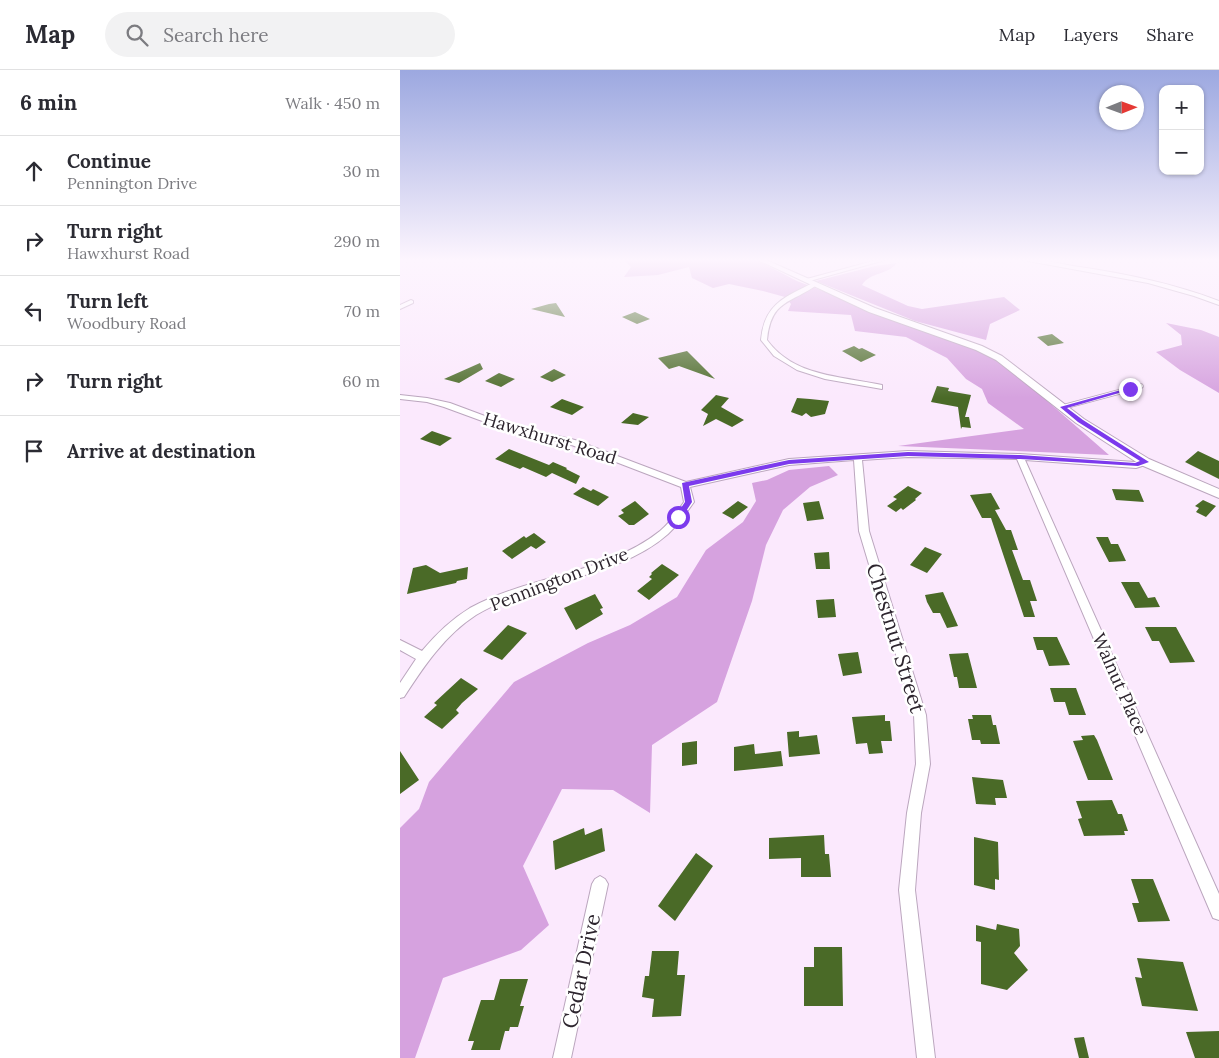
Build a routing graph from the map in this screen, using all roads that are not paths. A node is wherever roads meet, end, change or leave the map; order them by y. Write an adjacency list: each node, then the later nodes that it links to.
1 (778, 306): 4 (street)
2 (863, 306): 6 (main road)
3 (1141, 386): 6 (lane)
4 (879, 387)
5 (400, 397): 10 (street, Hawxhurst Road)
6 (1063, 407): 9 (main road)
7 (1020, 457): 8 (street); 9 (street); 16 (street, Walnut Place)
8 (858, 458): 10 (street); 18 (street, Chestnut Street)
9 (1145, 462): 11 (main road)
10 (685, 485): 13 (street, Pennington Drive)
11 (1219, 494)
12 (400, 645): 13 (street)
13 (423, 657): 14 (street, Pennington Drive)
14 (400, 693)
15 (600, 884): 17 (street, Cedar Drive)
16 (1219, 912)
17 (562, 1058)
18 (926, 1058)

